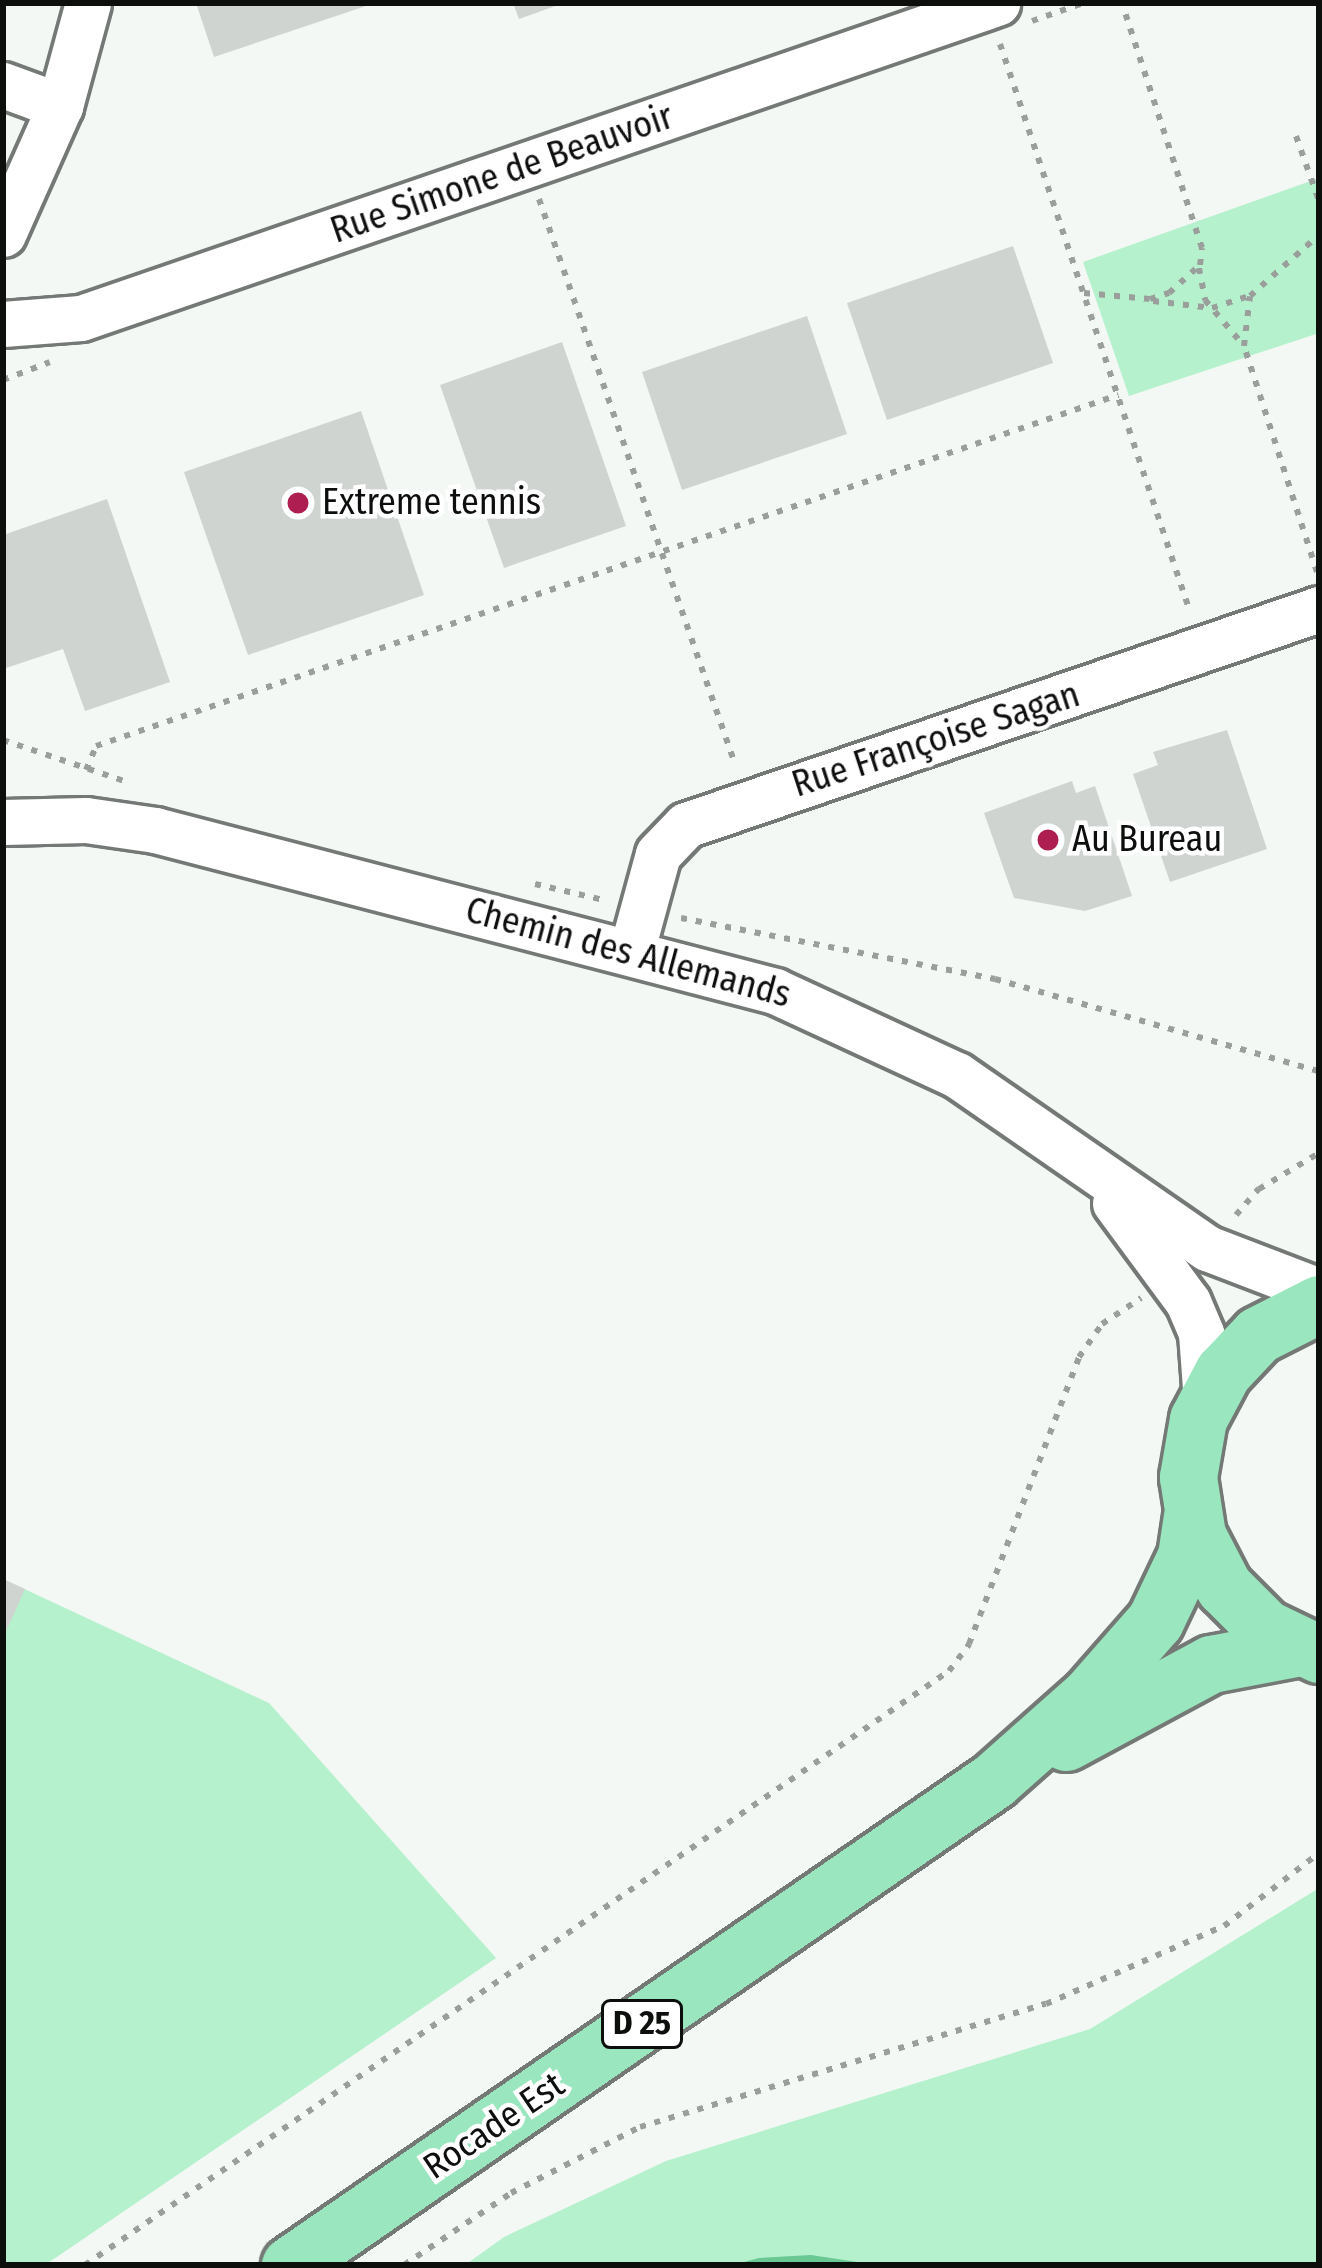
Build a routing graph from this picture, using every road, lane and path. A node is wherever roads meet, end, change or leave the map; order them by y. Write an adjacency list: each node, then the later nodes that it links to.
1 (88, 3): 5 (street)
2 (1122, 3): 11 (path)
3 (992, 5): 12 (path); 16 (street, Rue Simone de Beauvoir)
4 (3, 85): 5 (street)
5 (60, 106): 9 (street)
6 (1296, 136): 8 (path)
7 (537, 194): 19 (path)
8 (1319, 201)
9 (3, 234)
10 (1319, 235): 13 (path)
11 (1199, 265): 14 (path); 15 (path)
12 (1084, 293): 14 (path); 18 (path)
13 (1250, 296): 15 (path); 17 (path)
14 (1150, 299): 15 (path)
15 (1213, 308): 17 (path)
16 (3, 324)
17 (1244, 346): 20 (path)
18 (1118, 395): 19 (path); 22 (path)
19 (660, 551): 23 (path); 25 (path)
20 (1319, 576)
21 (1319, 609): 22 (street, Rue Françoise Sagan)
22 (1203, 650): 25 (street, Rue Françoise Sagan)
23 (86, 770)
24 (3, 794): 27 (street, Chemin des Allemands)
25 (748, 802): 28 (street, Rue Françoise Sagan)
26 (3, 822): 27 (street, Chemin des Allemands)
27 (155, 830): 28 (street, Chemin des Allemands)
28 (632, 949): 30 (street, Chemin des Allemands)
29 (1319, 1154): 30 (path)
30 (1190, 1261): 31 (street, Chemin des Allemands); 33 (street); 38 (path)
31 (1319, 1291)
32 (1319, 1304): 33 (main road)
33 (1206, 1401): 34 (main road)
34 (1192, 1516): 35 (main road); 36 (main road, Rocade Est / D 25)
35 (1310, 1650): 36 (main road, Rocade Est / D 25)
36 (993, 1781): 39 (main road, Rocade Est / D 25)
37 (1319, 1853): 40 (path)
38 (85, 2265)
39 (290, 2265)
40 (404, 2265)

